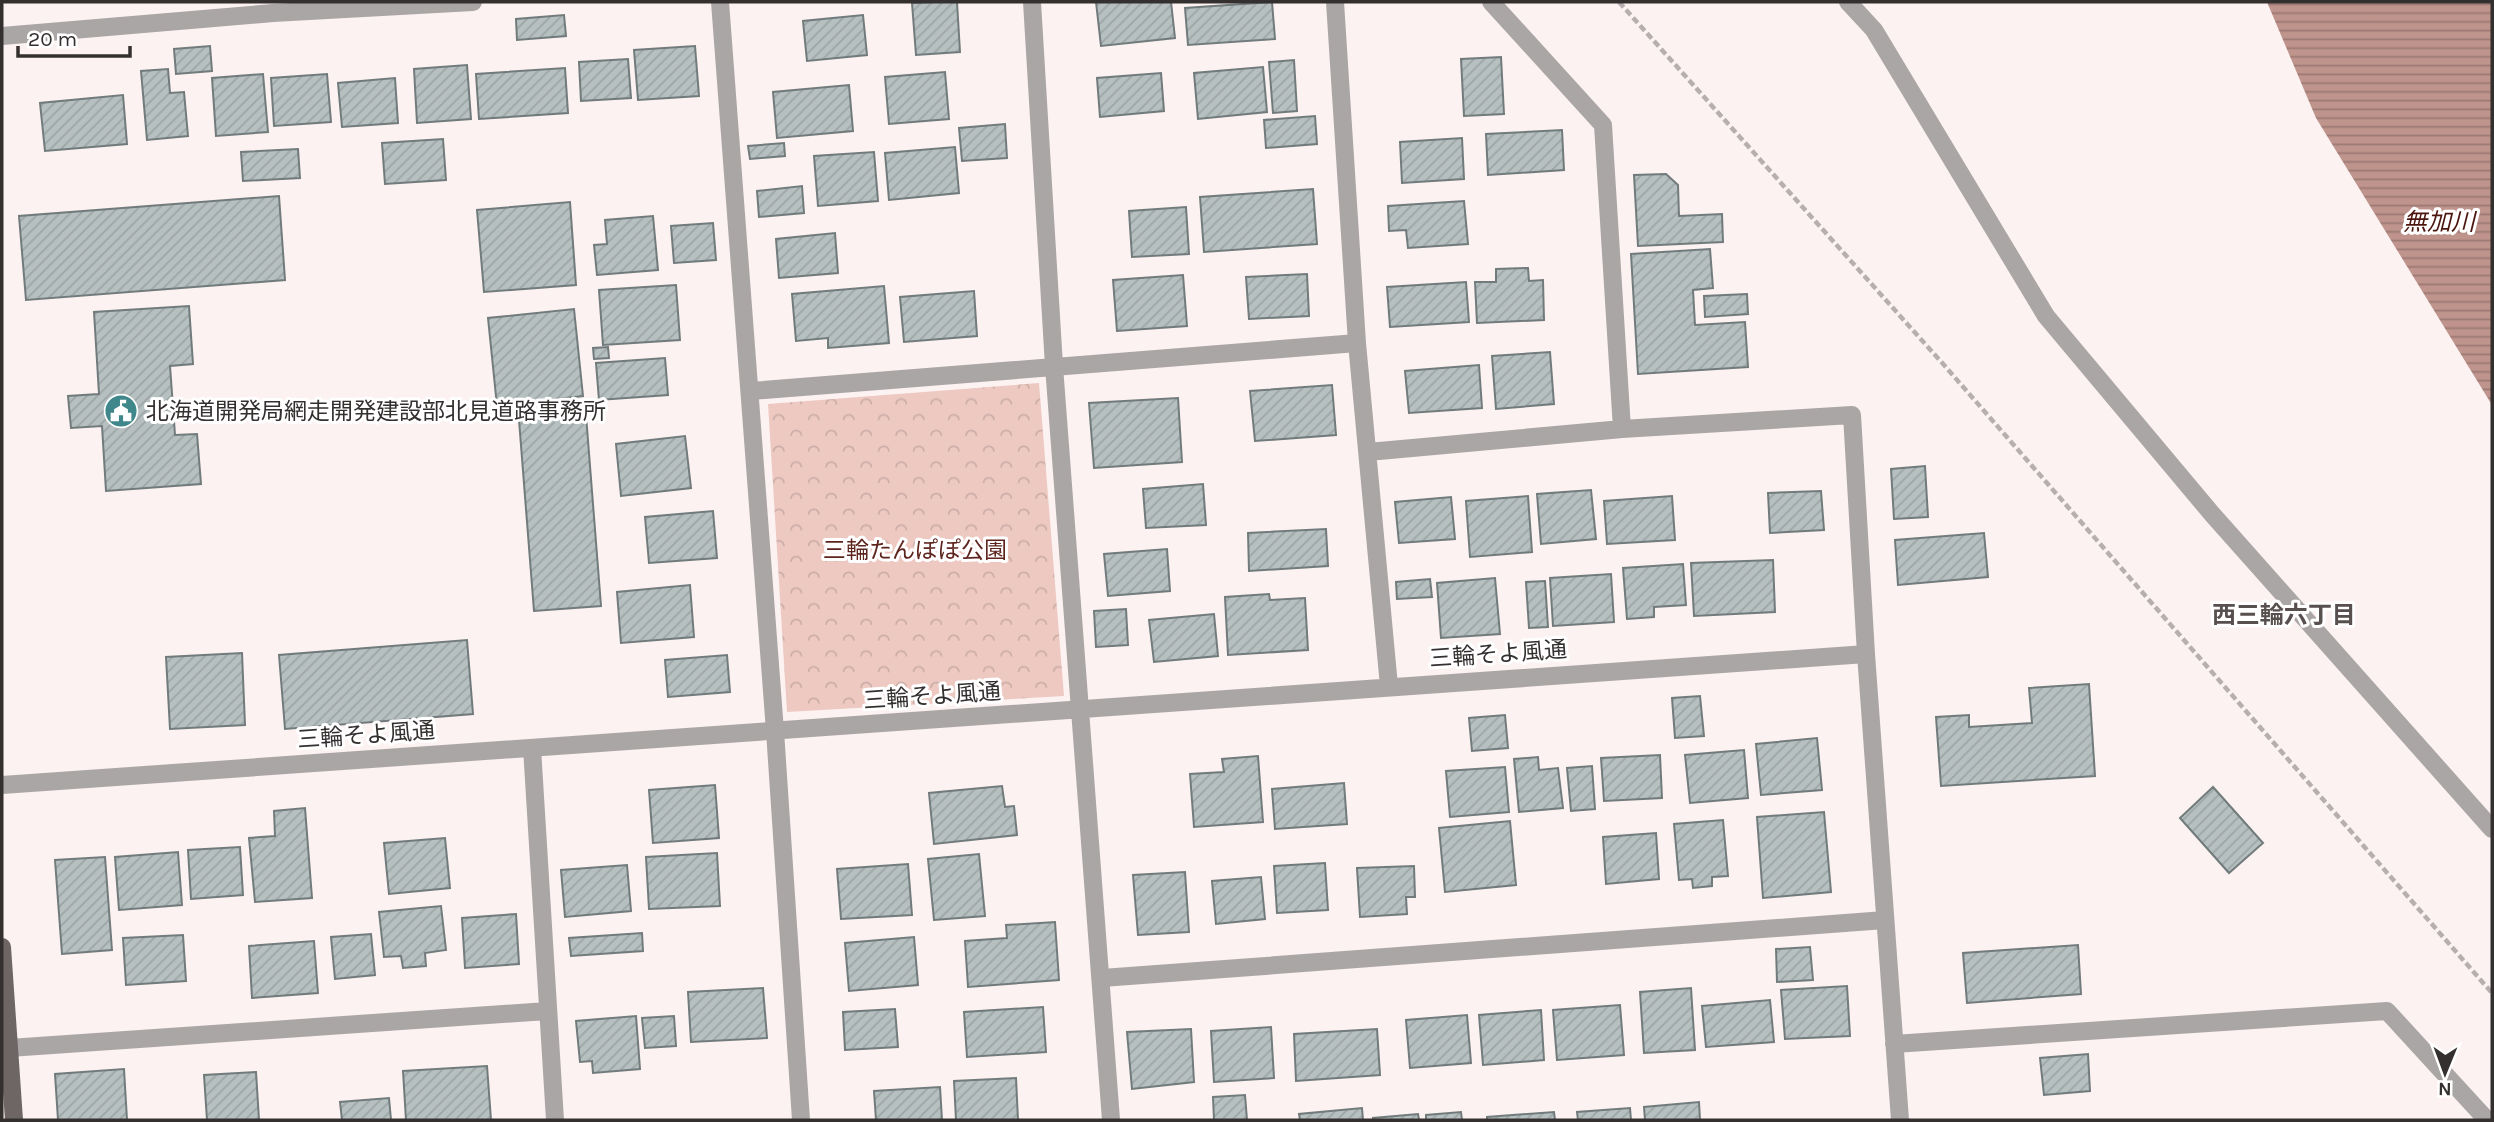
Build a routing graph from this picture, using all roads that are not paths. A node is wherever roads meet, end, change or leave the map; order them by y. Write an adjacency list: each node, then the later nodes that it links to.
1 (473, 2): 7 (street)
2 (720, 2): 11 (street)
3 (1032, 2): 10 (street)
4 (1335, 2): 9 (street)
5 (1491, 2): 12 (street)
6 (1848, 2): 20 (street)
7 (272, 7): 8 (street)
8 (2, 36)
9 (1357, 343): 10 (street); 13 (street)
10 (1054, 366): 11 (street); 16 (street)
11 (751, 391): 17 (street)
12 (1622, 429): 13 (street); 14 (street)
13 (1368, 452): 15 (street)
14 (1866, 654): 15 (street, 三輪そよ風通); 21 (street)
15 (1389, 686): 16 (street, 三輪そよ風通)
16 (1081, 710): 17 (street, 三輪そよ風通); 23 (street)
17 (775, 731): 18 (street, 三輪そよ風通); 29 (street)
18 (532, 748): 19 (street, 三輪そよ風通); 24 (street)
19 (2, 785)
20 (2492, 829)
21 (1885, 920): 23 (street); 25 (street)
22 (2, 947): 26 (main road)
23 (1102, 978): 30 (street)
24 (547, 1011): 26 (street); 28 (street)
25 (1894, 1044): 31 (street); 32 (street)
26 (9, 1048): 27 (main road)
27 (14, 1120)
28 (555, 1120)
29 (801, 1120)
30 (1111, 1120)
31 (1900, 1120)
32 (2487, 1120)

